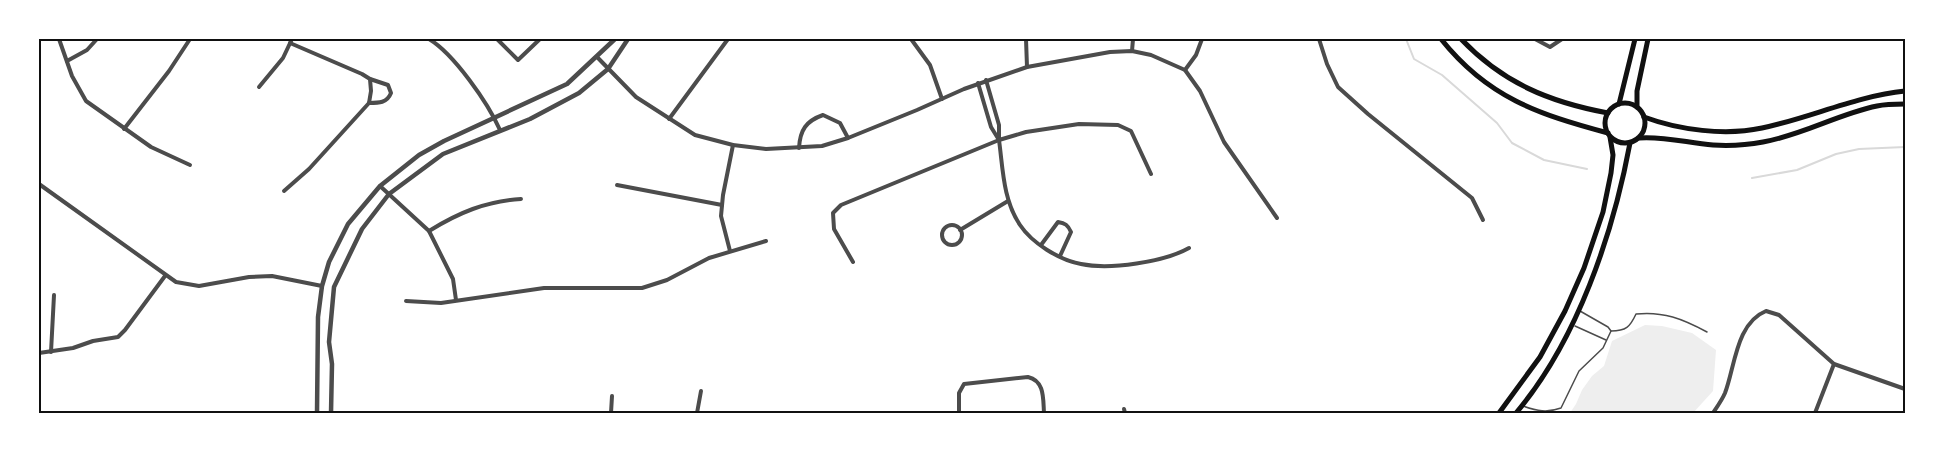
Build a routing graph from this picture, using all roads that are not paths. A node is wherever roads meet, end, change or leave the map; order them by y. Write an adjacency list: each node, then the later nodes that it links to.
1 (59, 39): 24 (street)
2 (97, 39): 24 (street)
3 (190, 39): 42 (street)
4 (429, 39): 40 (street)
5 (497, 39): 6 (street)
6 (540, 39)
7 (615, 39): 23 (street)
8 (628, 39): 26 (street)
9 (728, 39): 41 (street)
10 (911, 39): 33 (street)
11 (1026, 39): 25 (street)
12 (1133, 39): 22 (street)
13 (1203, 39): 27 (street)
14 (1319, 39): 62 (street)
15 (1441, 39): 44 (main road)
16 (1461, 39): 38 (main road)
17 (1535, 39): 18 (street)
18 (1562, 39)
19 (1635, 39): 35 (main road)
20 (1648, 39): 37 (main road)
21 (291, 41): 28 (street); 31 (street)
22 (1132, 51): 25 (street); 27 (street)
23 (598, 57): 26 (street); 40 (street)
24 (67, 61): 42 (street)
25 (1027, 67): 29 (street)
26 (608, 69): 41 (street); 43 (street)
27 (1185, 70): 61 (street)
28 (370, 79): 34 (street); 34 (street)
29 (986, 80): 30 (street); 47 (street)
30 (978, 83): 33 (street); 47 (street)
31 (259, 87)
32 (1905, 92): 39 (main road)
33 (942, 99): 45 (street)
34 (369, 103): 56 (street)
35 (1619, 104): 37 (main road); 38 (main road)
36 (1905, 104): 46 (main road)
37 (1637, 107): 39 (main road)
38 (1608, 113): 44 (main road)
39 (1644, 117): 46 (main road)
40 (495, 118): 43 (street); 55 (street)
41 (669, 119): 49 (street)
42 (124, 129): 51 (street)
43 (500, 130): 57 (street)
44 (1609, 135): 48 (main road); 95 (main road)
45 (848, 138): 50 (street); 50 (street)
46 (1639, 138): 48 (main road)
47 (999, 140): 52 (street); 59 (street); 70 (street)
48 (1630, 143): 77 (main road)
49 (733, 145): 50 (street); 60 (street)
50 (799, 148)
51 (190, 165)
52 (1151, 174)
53 (39, 184): 71 (street)
54 (616, 185): 60 (street)
55 (380, 186): 57 (street); 72 (street)
56 (284, 191)
57 (389, 194): 64 (street); 73 (street)
58 (521, 199): 64 (street)
59 (1008, 201): 63 (street); 66 (street)
60 (722, 205): 68 (street)
61 (1277, 218)
62 (1483, 220)
63 (960, 230): 63 (street)
64 (429, 231): 75 (street)
65 (766, 241): 68 (street)
66 (1041, 245): 69 (street); 69 (street)
67 (1189, 248): 69 (street)
68 (730, 251): 75 (street)
69 (1060, 256)
70 (853, 262)
71 (165, 276): 72 (street); 82 (street)
72 (322, 286): 73 (street); 89 (street)
73 (334, 287): 90 (street)
74 (54, 295): 82 (street)
75 (456, 300): 76 (street)
76 (406, 301)
77 (1579, 310): 78 (main road); 79 (lane)
78 (1571, 324): 81 (lane); 88 (main road)
79 (1611, 331): 80 (lane); 81 (lane)
80 (1707, 332)
81 (1606, 340): 88 (lane)
82 (51, 352): 83 (street)
83 (39, 353)
84 (1834, 364): 85 (street); 97 (street); 98 (street)
85 (1905, 389)
86 (701, 391): 92 (street)
87 (612, 396): 91 (street)
88 (1522, 406): 96 (main road)
89 (317, 413)
90 (331, 413)
91 (611, 413)
92 (697, 413)
93 (959, 413): 94 (street)
94 (1044, 413)
95 (1499, 413)
96 (1516, 413)
97 (1713, 413)
98 (1815, 413)

